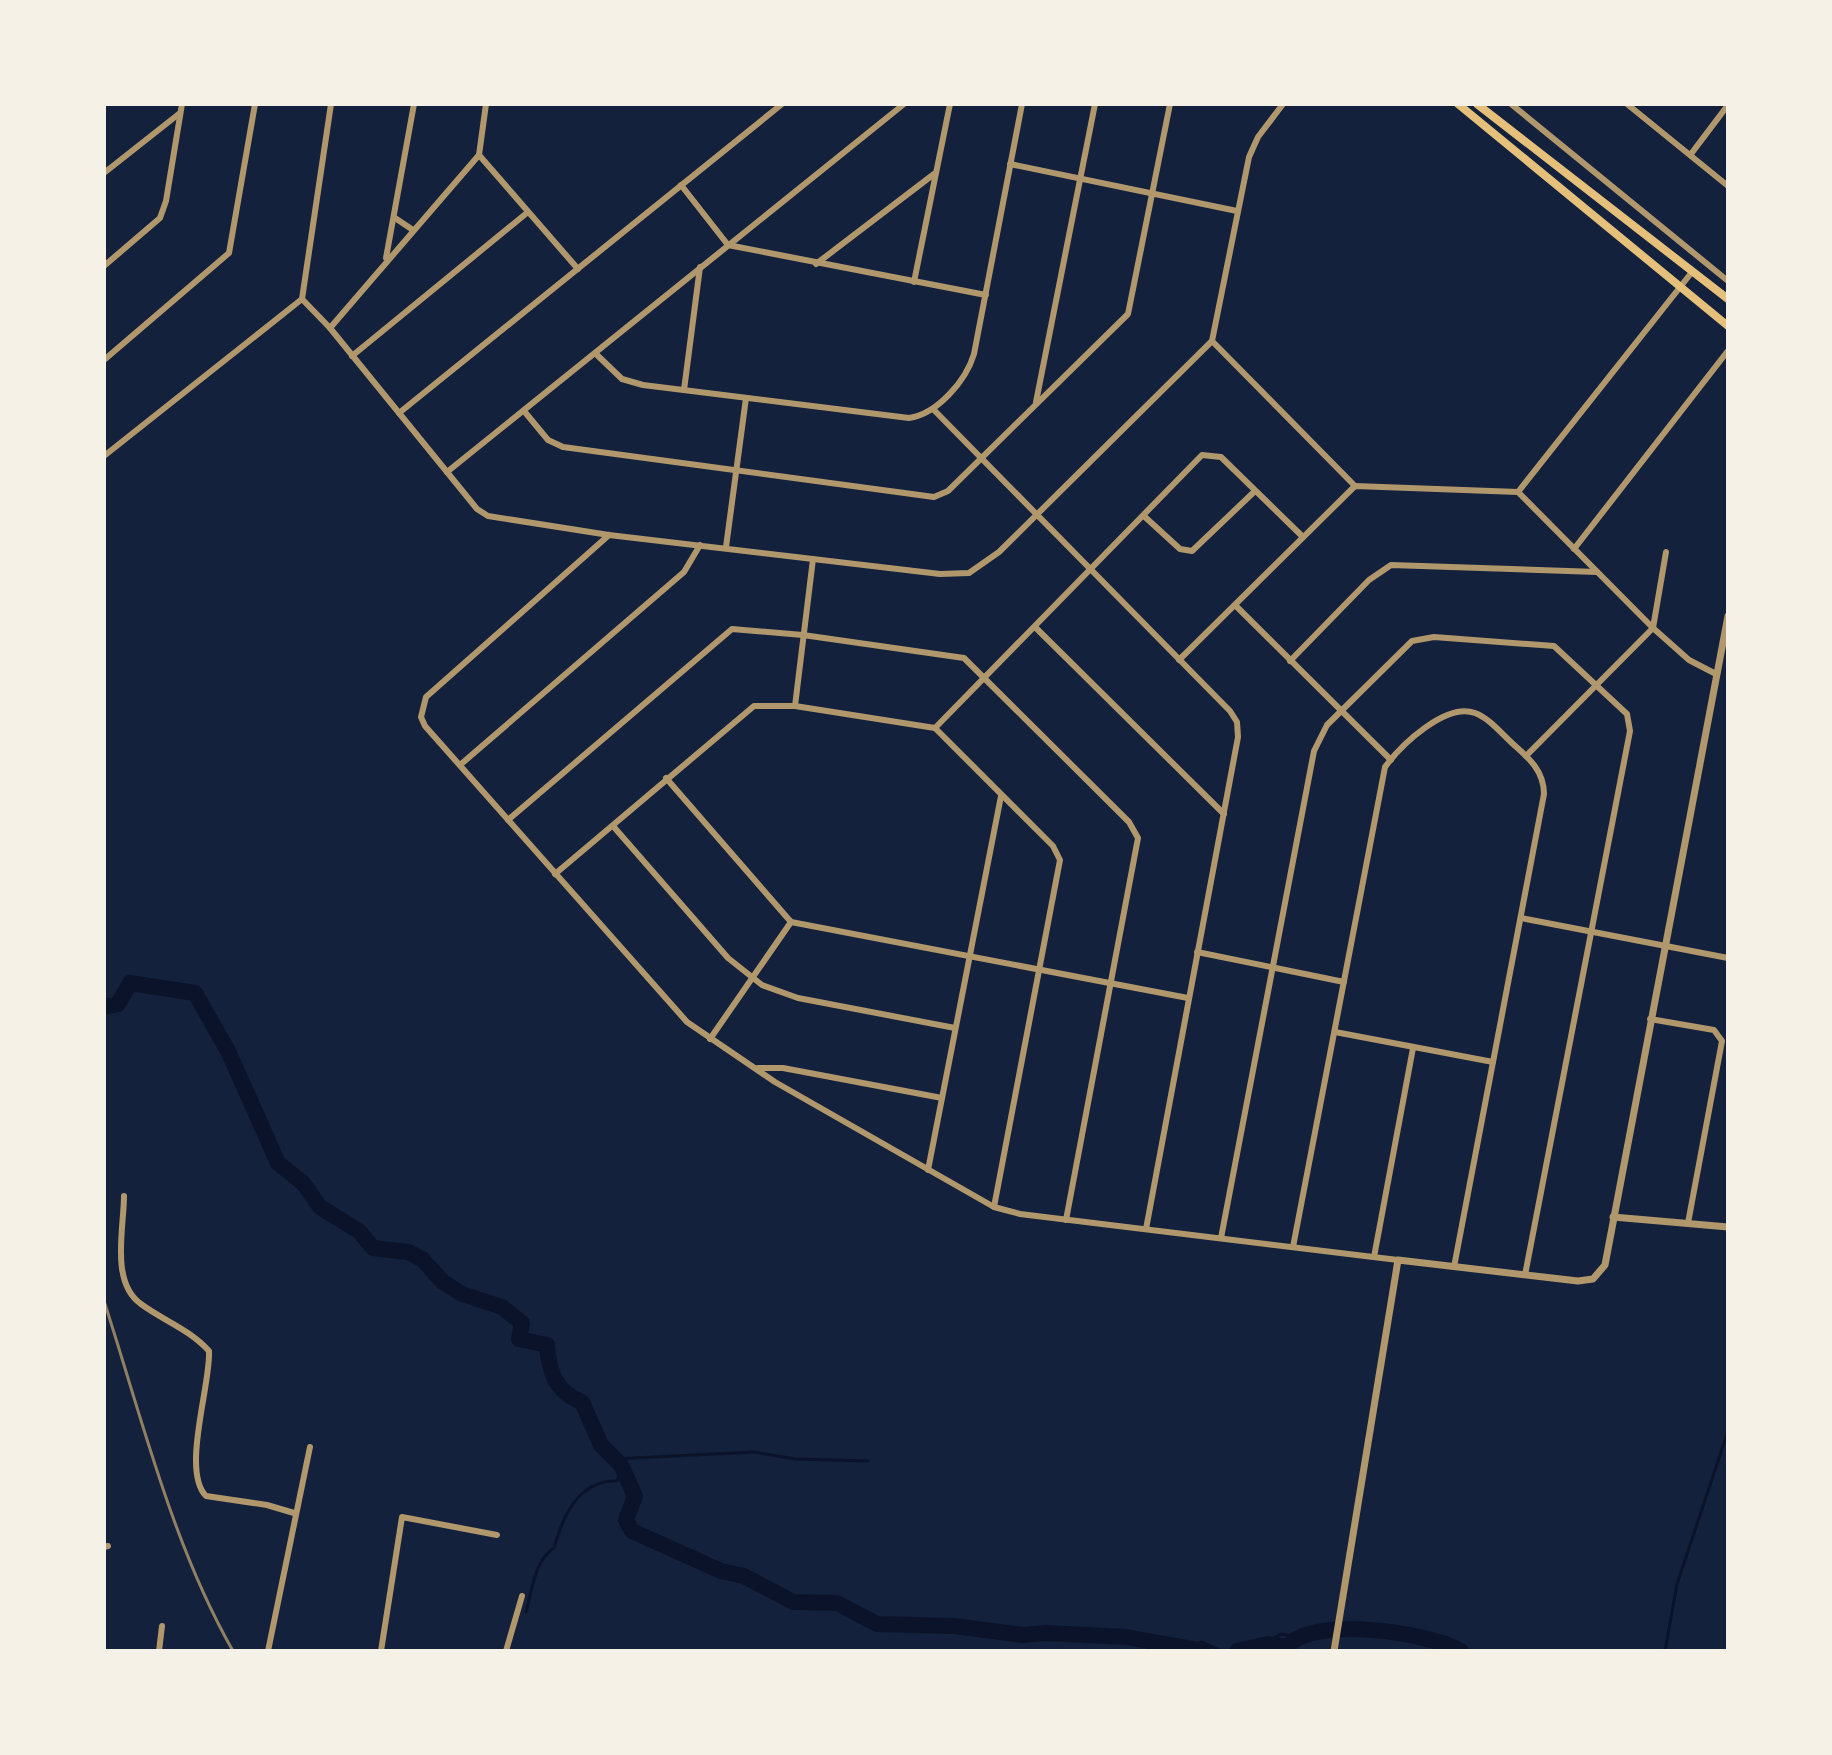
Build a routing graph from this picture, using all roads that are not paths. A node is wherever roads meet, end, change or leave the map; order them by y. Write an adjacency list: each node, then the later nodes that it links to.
1 (255, 104): 50 (street)
2 (331, 104): 42 (street)
3 (414, 104): 29 (street)
4 (486, 104): 19 (street)
5 (782, 104): 24 (street)
6 (904, 104): 31 (street)
7 (950, 104): 22 (street)
8 (1022, 104): 20 (street)
9 (1095, 104): 23 (street)
10 (1170, 104): 26 (street)
11 (1283, 104): 27 (street)
12 (1458, 104): 40 (main road)
13 (1477, 104): 37 (main road)
14 (1511, 104): 38 (street)
15 (1627, 104): 18 (street)
16 (1728, 105): 18 (street)
17 (182, 108): 21 (street); 34 (street)
18 (1691, 154): 25 (street)
19 (479, 155): 28 (street); 30 (street)
20 (1010, 164): 23 (street); 41 (street)
21 (104, 173)
22 (935, 174): 33 (street); 39 (street)
23 (1080, 179): 26 (street); 53 (street)
24 (681, 185): 31 (street); 36 (street)
25 (1728, 186)
26 (1152, 194): 27 (street); 53 (street)
27 (1237, 211): 46 (street)
28 (528, 212): 36 (street); 49 (street)
29 (395, 218): 30 (street); 32 (street)
30 (413, 230): 32 (street)
31 (728, 245): 33 (street); 35 (street)
32 (386, 261): 45 (street)
33 (816, 264): 39 (street)
34 (104, 266)
35 (700, 267): 48 (street); 51 (street)
36 (578, 269): 56 (street)
37 (1692, 272): 40 (street); 43 (main road)
38 (1728, 281)
39 (914, 282): 41 (street)
40 (1681, 287): 44 (main road); 63 (street)
41 (986, 295): 54 (street)
42 (302, 299): 45 (street); 57 (street)
43 (1728, 299)
44 (1728, 326)
45 (330, 328): 49 (street)
46 (1212, 341): 61 (street); 64 (street)
47 (1727, 352): 70 (street)
48 (596, 354): 51 (street); 55 (street)
49 (352, 356): 56 (street)
50 (104, 360)
51 (684, 390): 52 (street)
52 (746, 398): 54 (street); 59 (street)
53 (1036, 402): 58 (street)
54 (933, 409): 58 (street)
55 (524, 411): 59 (street); 60 (street)
56 (399, 413): 60 (street)
57 (104, 456)
58 (982, 459): 59 (street); 64 (street)
59 (737, 468): 69 (street)
60 (447, 472): 66 (street)
61 (1355, 486): 63 (street); 67 (street)
62 (1255, 491): 65 (street); 65 (street); 67 (street)
63 (1518, 492): 70 (street)
64 (1036, 515): 72 (street); 73 (street)
65 (1145, 517): 73 (street)
66 (609, 535): 68 (street); 90 (street)
67 (1303, 537): 75 (street)
68 (700, 545): 69 (street); 90 (street)
69 (726, 547): 72 (street)
70 (1574, 549): 74 (street)
71 (1666, 552): 78 (street)
72 (813, 559): 79 (street)
73 (1091, 571): 77 (street); 80 (street)
74 (1597, 572): 78 (street); 81 (street)
75 (1235, 605): 80 (street); 81 (street)
76 (1728, 616): 82 (street)
77 (1035, 627): 83 (street); 93 (street)
78 (1653, 628): 82 (street); 84 (street)
79 (803, 635): 83 (street); 85 (street); 94 (street)
80 (1179, 660): 93 (street)
81 (1290, 661): 86 (street)
82 (1716, 674): 100 (street)
83 (985, 679): 87 (street); 108 (street)
84 (1595, 685): 86 (street); 88 (street); 99 (street)
85 (795, 706): 87 (street); 91 (street)
86 (1341, 710): 89 (street); 104 (street)
87 (935, 728): 92 (street)
88 (1526, 756): 89 (street); 97 (street)
89 (1391, 760): 107 (street)
90 (460, 765): 94 (street)
91 (666, 778): 95 (street); 98 (street)
92 (1001, 796): 102 (street); 105 (street)
93 (1224, 814): 101 (street)
94 (508, 820): 96 (street)
95 (613, 826): 96 (street); 106 (street)
96 (555, 874): 113 (street)
97 (1521, 918): 99 (street); 115 (street)
98 (791, 922): 102 (street); 106 (street)
99 (1591, 931): 100 (street); 131 (street)
100 (1664, 945): 103 (street); 110 (street)
101 (1197, 952): 104 (street); 109 (street)
102 (969, 956): 105 (street); 111 (street)
103 (1728, 958)
104 (1273, 968): 107 (street); 126 (street)
105 (1040, 971): 108 (street); 120 (street)
106 (753, 979): 111 (street); 113 (street)
107 (1344, 982): 112 (street)
108 (1110, 984): 109 (street); 122 (street)
109 (1188, 998): 125 (street)
110 (1650, 1019): 121 (street); 123 (street)
111 (955, 1028): 117 (street)
112 (1335, 1032): 114 (street); 127 (street)
113 (710, 1039): 116 (street)
114 (1413, 1048): 115 (street); 128 (street)
115 (1493, 1062): 130 (street)
116 (758, 1068): 117 (street); 118 (street)
117 (942, 1098): 118 (street)
118 (928, 1170): 120 (street)
119 (124, 1196): 133 (street)
120 (994, 1207): 122 (street)
121 (1613, 1217): 123 (street); 131 (street)
122 (1066, 1220): 125 (street)
123 (1688, 1223): 124 (street)
124 (1728, 1227)
125 (1146, 1229): 126 (street)
126 (1221, 1238): 127 (street)
127 (1293, 1247): 128 (street)
128 (1374, 1257): 129 (street)
129 (1398, 1260): 130 (street); 141 (street)
130 (1454, 1267): 131 (street)
131 (1525, 1275)
132 (310, 1447): 133 (street)
133 (294, 1513): 138 (street)
134 (497, 1535): 139 (street)
135 (522, 1596): 140 (street)
136 (162, 1626): 137 (street)
137 (159, 1651)
138 (268, 1651)
139 (381, 1651)
140 (506, 1651)
141 (1334, 1651)

